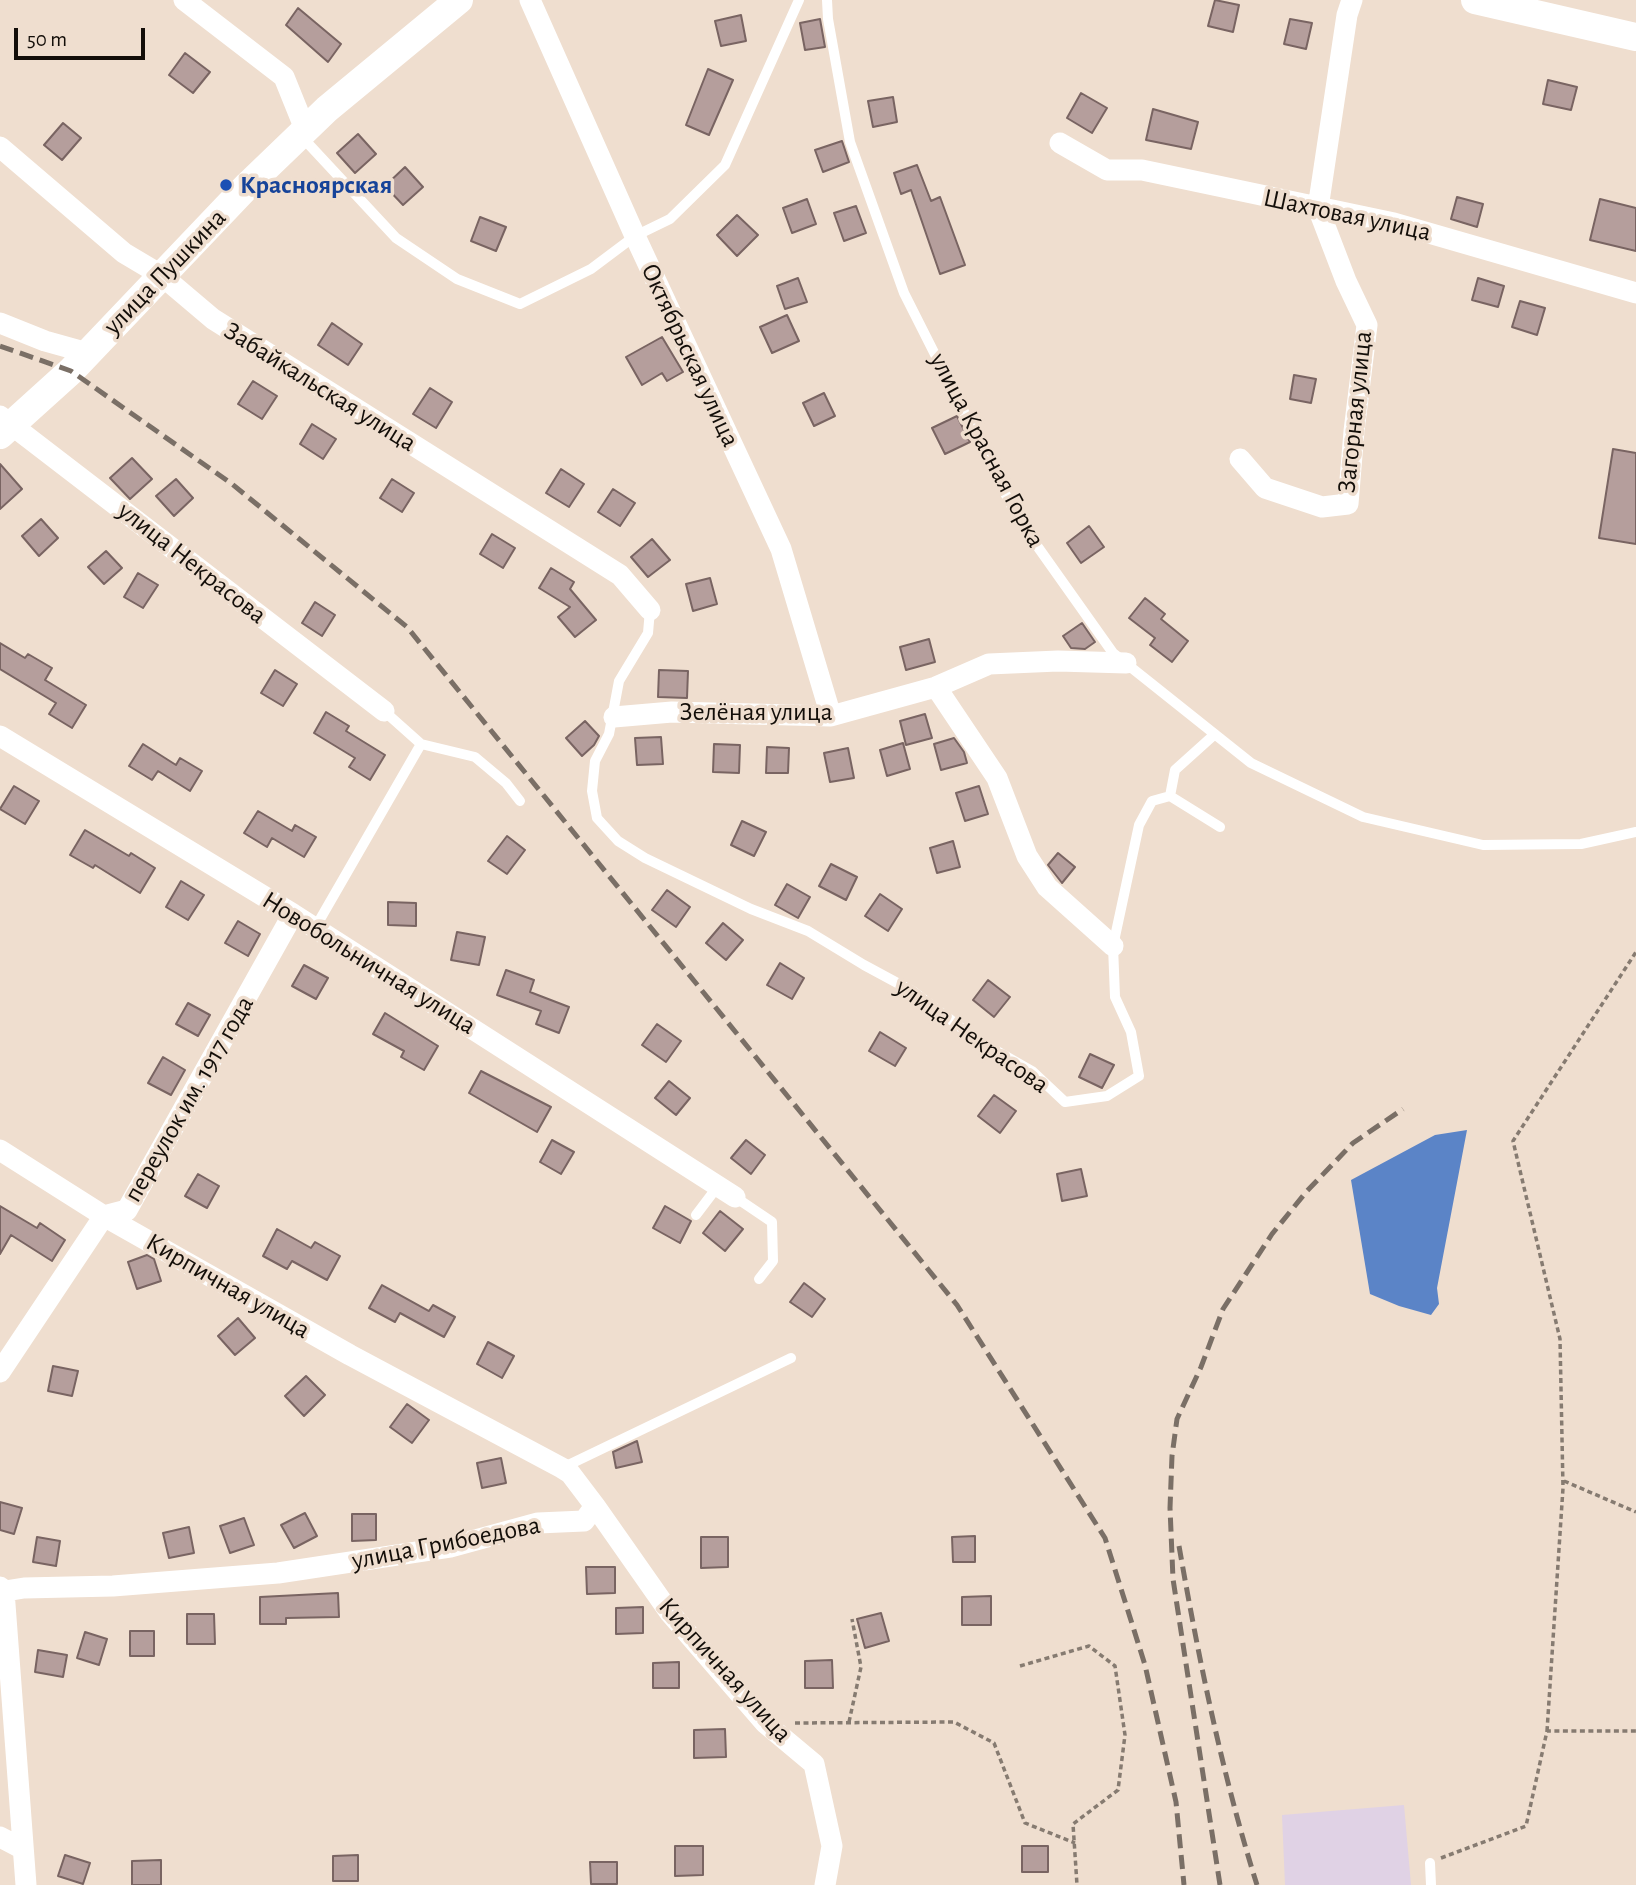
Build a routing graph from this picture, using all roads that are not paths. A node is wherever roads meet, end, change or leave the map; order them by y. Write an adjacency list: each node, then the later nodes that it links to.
1 (184, 0): 9 (street)
2 (460, 0): 9 (street, улица Пушкина)
3 (530, 0): 13 (street, Октябрьская улица)
4 (799, 0): 13 (lane)
5 (827, 0): 21 (lane, улица Красная Горка)
6 (1352, 0): 12 (street)
7 (1475, 0): 8 (street)
8 (1636, 37)
9 (302, 132): 13 (lane); 14 (street, улица Пушкина)
10 (1060, 143): 12 (street, Шахтовая улица)
11 (0, 148): 14 (street, Забайкальская улица)
12 (1318, 208): 15 (street, Шахтовая улица); 19 (street, Загорная улица)
13 (635, 236): 24 (street, Октябрьская улица)
14 (161, 275): 17 (street, улица Пушкина); 20 (street, Забайкальская улица)
15 (1636, 293)
16 (0, 323): 17 (street)
17 (88, 353): 18 (street, улица Пушкина)
18 (4, 425): 23 (street, улица Некрасова)
19 (1240, 459)
20 (650, 610): 25 (lane)
21 (1126, 663): 22 (street, Зелёная улица); 26 (lane, улица Красная Горка)
22 (936, 687): 24 (street, Зелёная улица); 35 (street)
23 (384, 711): 28 (lane)
24 (831, 716): 25 (street, Зелёная улица)
25 (614, 718): 35 (lane, улица Некрасова)
26 (1215, 734): 29 (lane); 32 (lane, улица Красная Горка)
27 (0, 736): 33 (street, Новобольничная улица)
28 (421, 744): 30 (lane); 34 (lane)
29 (1170, 796): 31 (lane); 35 (lane, улица Некрасова)
30 (520, 801)
31 (1220, 827)
32 (1636, 832)
33 (293, 914): 34 (street, Новобольничная улица); 39 (street, переулок им. 1917 года)
34 (315, 928): 37 (street, Новобольничная улица)
35 (1112, 946)
36 (0, 1150): 39 (street, Кирпичная улица)
37 (726, 1192): 38 (lane); 40 (lane)
38 (696, 1215)
39 (104, 1216): 42 (street, переулок им. 1917 года); 43 (street, Кирпичная улица)
40 (759, 1279)
41 (791, 1357): 43 (lane)
42 (0, 1372)
43 (562, 1468): 44 (street)
44 (595, 1506): 45 (street, улица Грибоедова); 50 (street, Кирпичная улица)
45 (1, 1590): 47 (street)
46 (0, 1837): 47 (street)
47 (23, 1849): 49 (street)
48 (1430, 1863): 51 (lane)
49 (26, 1885)
50 (825, 1885)
51 (1432, 1885)

